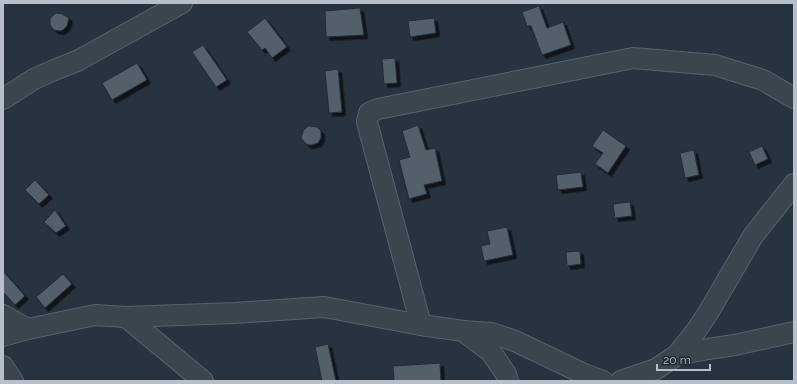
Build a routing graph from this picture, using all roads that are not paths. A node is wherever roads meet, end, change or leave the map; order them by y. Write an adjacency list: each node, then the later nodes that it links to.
1 (182, 3): 3 (street)
2 (794, 98): 7 (street)
3 (3, 99)
4 (794, 184): 12 (street)
5 (3, 315): 8 (street)
6 (126, 316): 7 (street); 8 (street); 15 (street)
7 (421, 325): 9 (street)
8 (28, 328): 11 (street)
9 (463, 331): 16 (street); 17 (street)
10 (794, 332): 12 (street)
11 (3, 336)
12 (677, 355): 18 (street)
13 (3, 366): 14 (street)
14 (13, 381)
15 (203, 381)
16 (508, 381)
17 (604, 381)
18 (621, 381)

